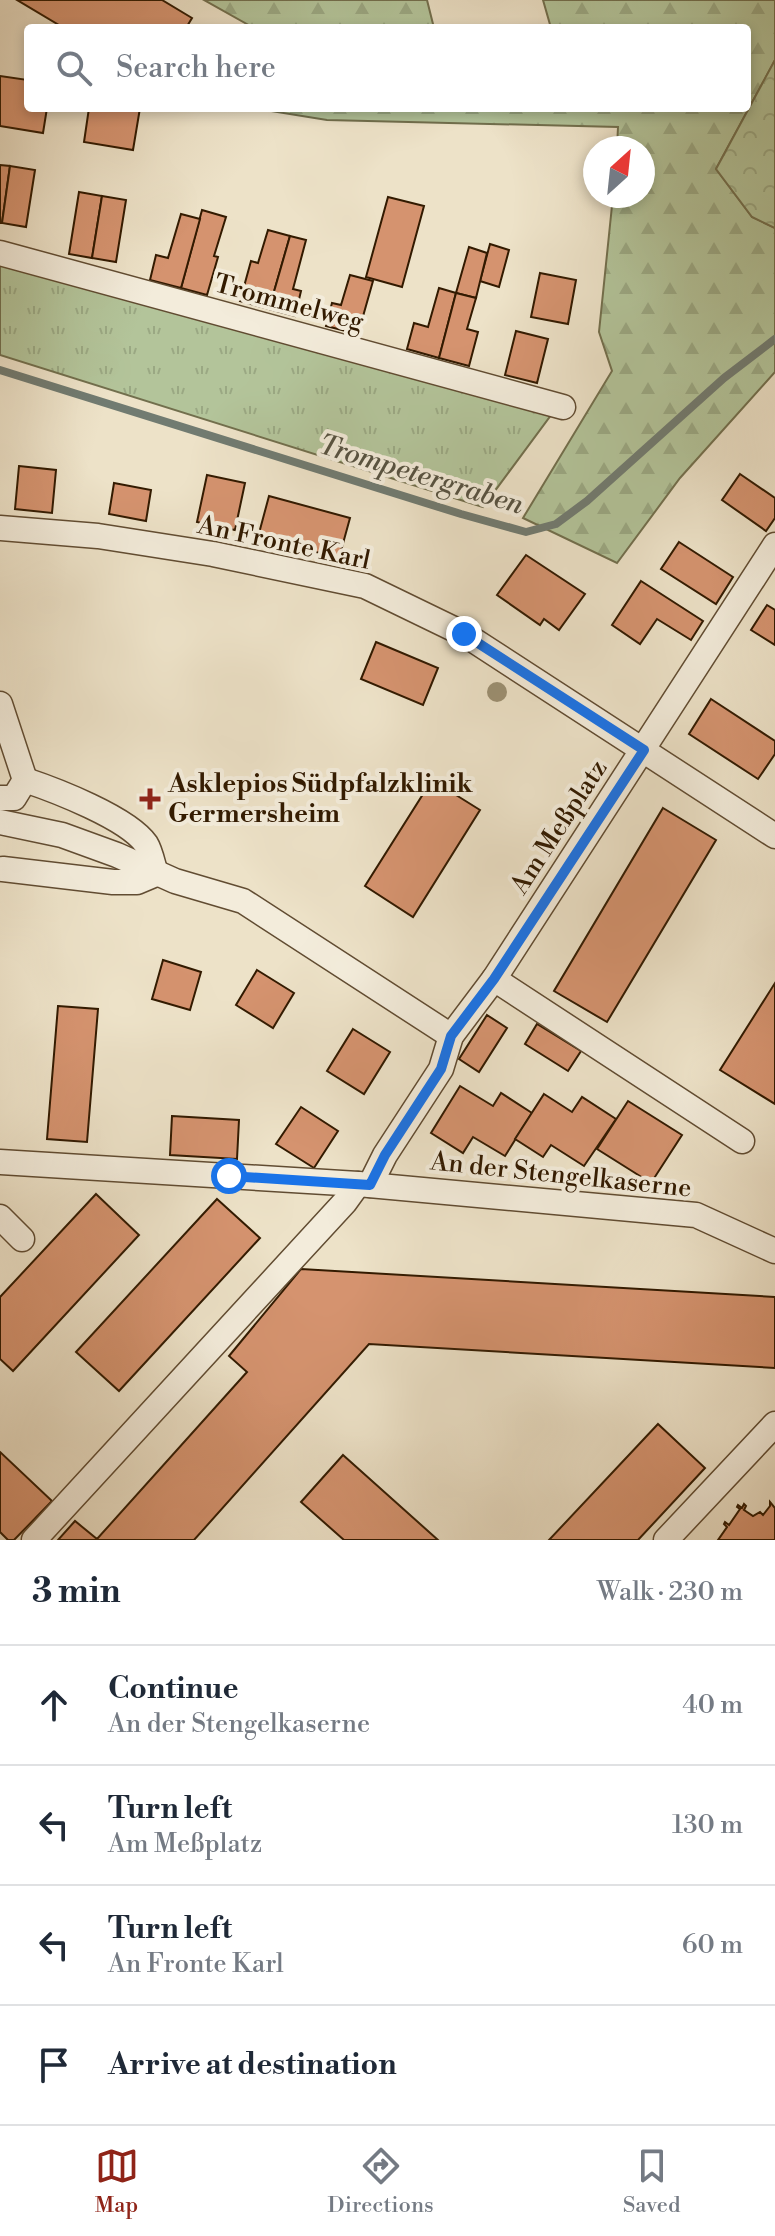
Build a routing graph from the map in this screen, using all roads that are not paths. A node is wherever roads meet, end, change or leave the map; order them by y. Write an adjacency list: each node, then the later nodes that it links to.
1 (0, 253): 2 (street, Trommelweg)
2 (563, 407)
3 (0, 528): 6 (street, An Fronte Karl)
4 (775, 545): 6 (street, Am Meßplatz)
5 (0, 704): 7 (street)
6 (644, 750): 10 (street, An Fronte Karl); 13 (street, Am Meßplatz)
7 (25, 780): 8 (street); 12 (street)
8 (0, 798)
9 (0, 822): 12 (street)
10 (775, 836)
11 (3, 869): 12 (street)
12 (156, 874): 14 (street)
13 (494, 979): 14 (street, Am Meßplatz); 15 (street)
14 (451, 1036): 17 (street, Am Meßplatz)
15 (742, 1141)
16 (0, 1162): 17 (street, An der Stengelkaserne)
17 (364, 1184): 20 (street, An der Stengelkaserne); 22 (street, Am Meßplatz)
18 (0, 1217): 19 (street)
19 (22, 1239)
20 (775, 1251)
21 (775, 1424): 23 (street)
22 (34, 1540)
23 (666, 1540)

